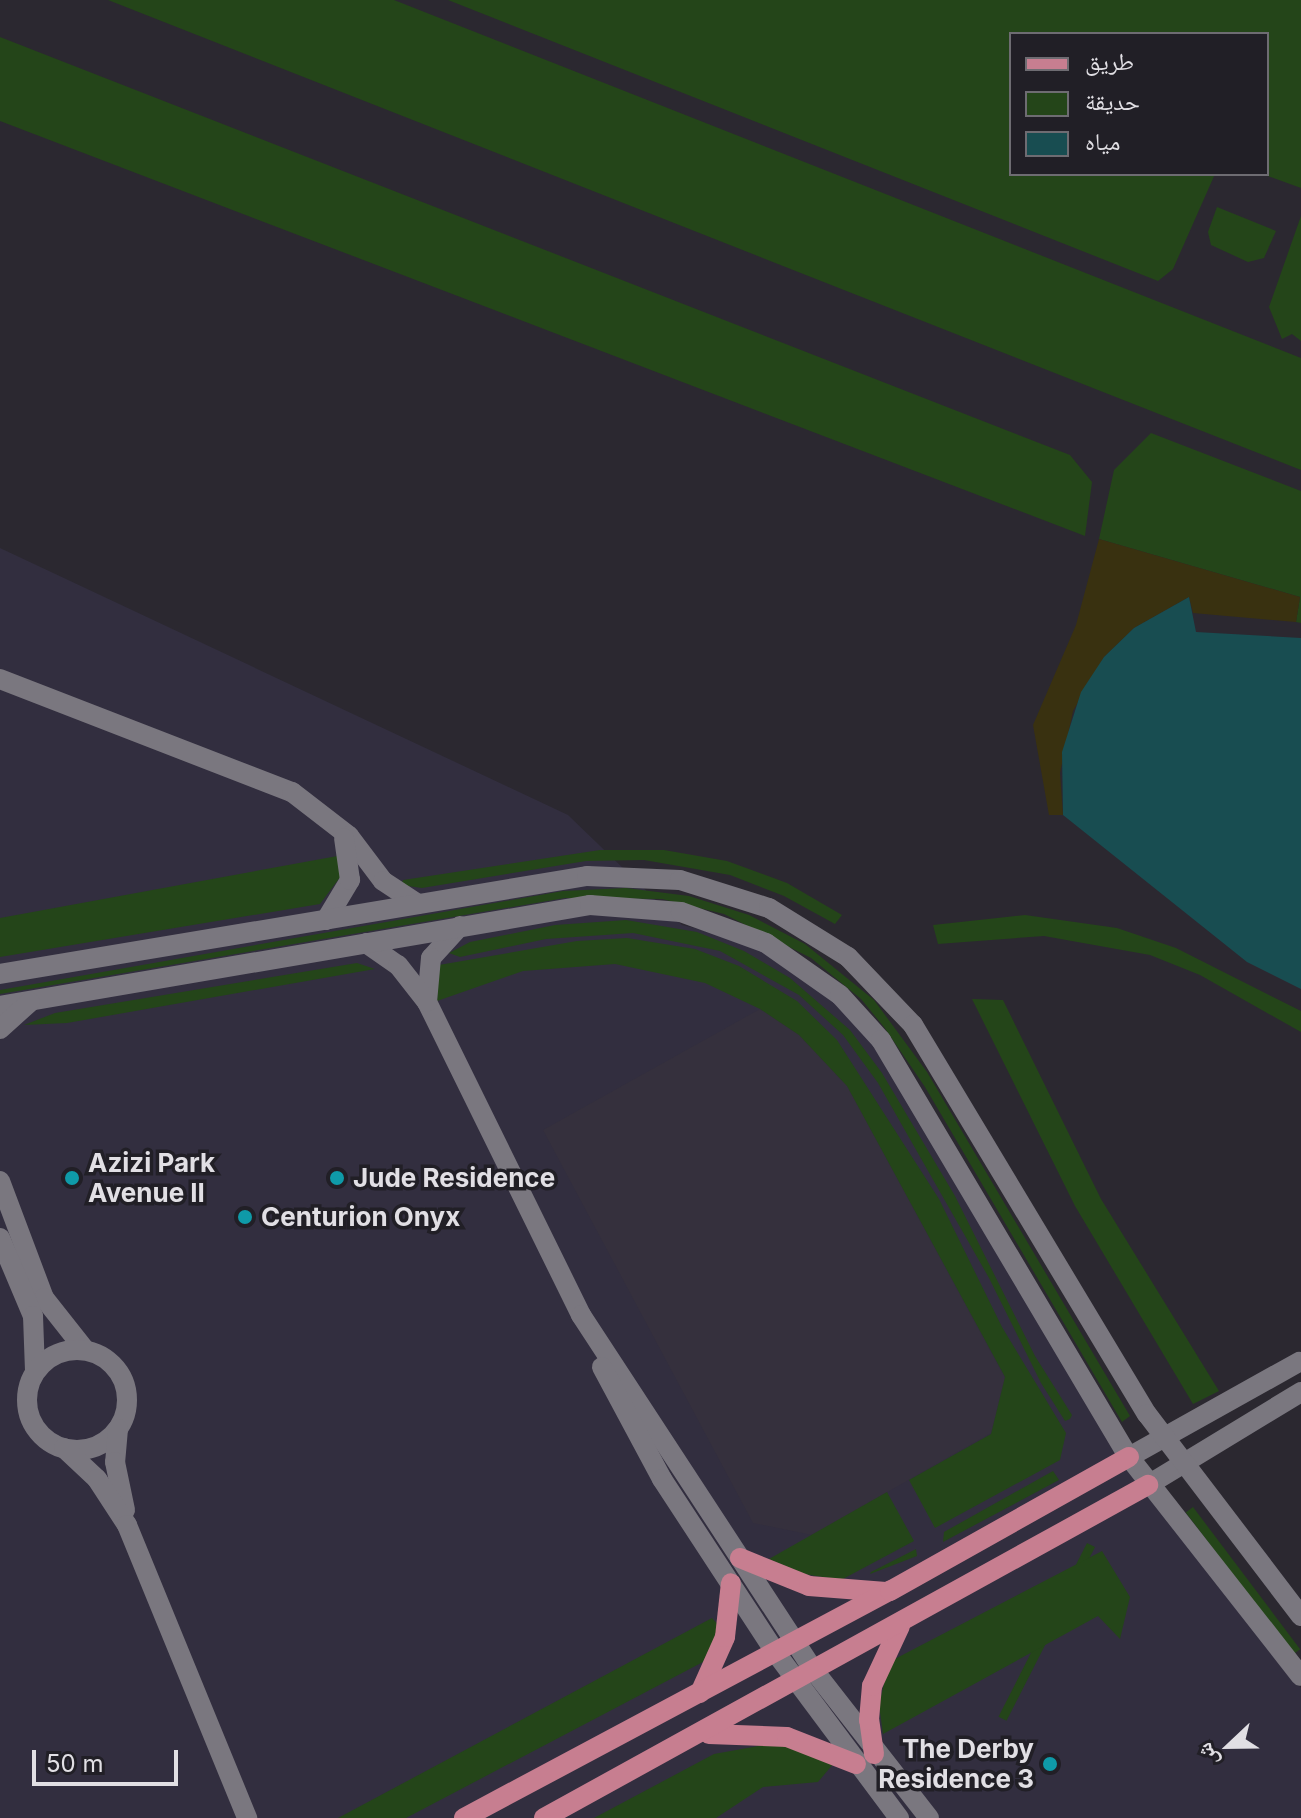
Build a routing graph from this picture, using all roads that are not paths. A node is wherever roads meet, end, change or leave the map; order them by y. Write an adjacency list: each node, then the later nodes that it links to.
1 (0, 679): 2 (street)
2 (339, 827): 3 (street); 4 (street)
3 (418, 904): 4 (street); 22 (street)
4 (326, 920): 8 (street)
5 (460, 926): 6 (street); 11 (street); 24 (street)
6 (366, 943): 10 (street); 11 (street)
7 (0, 967): 8 (street)
8 (22, 970): 9 (street)
9 (0, 974)
10 (31, 1001): 12 (street); 13 (street)
11 (427, 1002): 16 (street)
12 (0, 1006)
13 (0, 1029)
14 (0, 1181): 17 (street)
15 (0, 1238): 19 (street)
16 (581, 1315): 28 (street); 29 (street)
17 (85, 1350): 19 (street); 21 (street)
18 (1299, 1362): 22 (street)
19 (35, 1370): 23 (street)
20 (1301, 1392): 25 (street)
21 (118, 1429): 23 (street); 27 (street)
22 (1163, 1439): 24 (street); 25 (street)
23 (64, 1448): 27 (street)
24 (1129, 1457): 26 (street); 30 (main road)
25 (1181, 1463): 26 (street); 31 (street)
26 (1148, 1485): 32 (main road); 36 (street)
27 (127, 1525): 41 (street)
28 (740, 1558): 30 (main road); 33 (street)
29 (731, 1583): 34 (street); 38 (main road)
30 (890, 1591): 33 (main road)
31 (1301, 1616)
32 (902, 1623): 35 (main road); 40 (main road)
33 (795, 1642): 34 (main road); 35 (street)
34 (776, 1653): 37 (street); 38 (main road)
35 (815, 1672): 37 (main road); 40 (street)
36 (1301, 1676)
37 (796, 1682): 39 (main road); 40 (street)
38 (700, 1693): 42 (main road)
39 (701, 1735): 40 (main road); 43 (main road)
40 (865, 1759): 44 (street); 45 (street)
41 (247, 1818)
42 (464, 1818)
43 (544, 1818)
44 (899, 1818)
45 (929, 1818)

